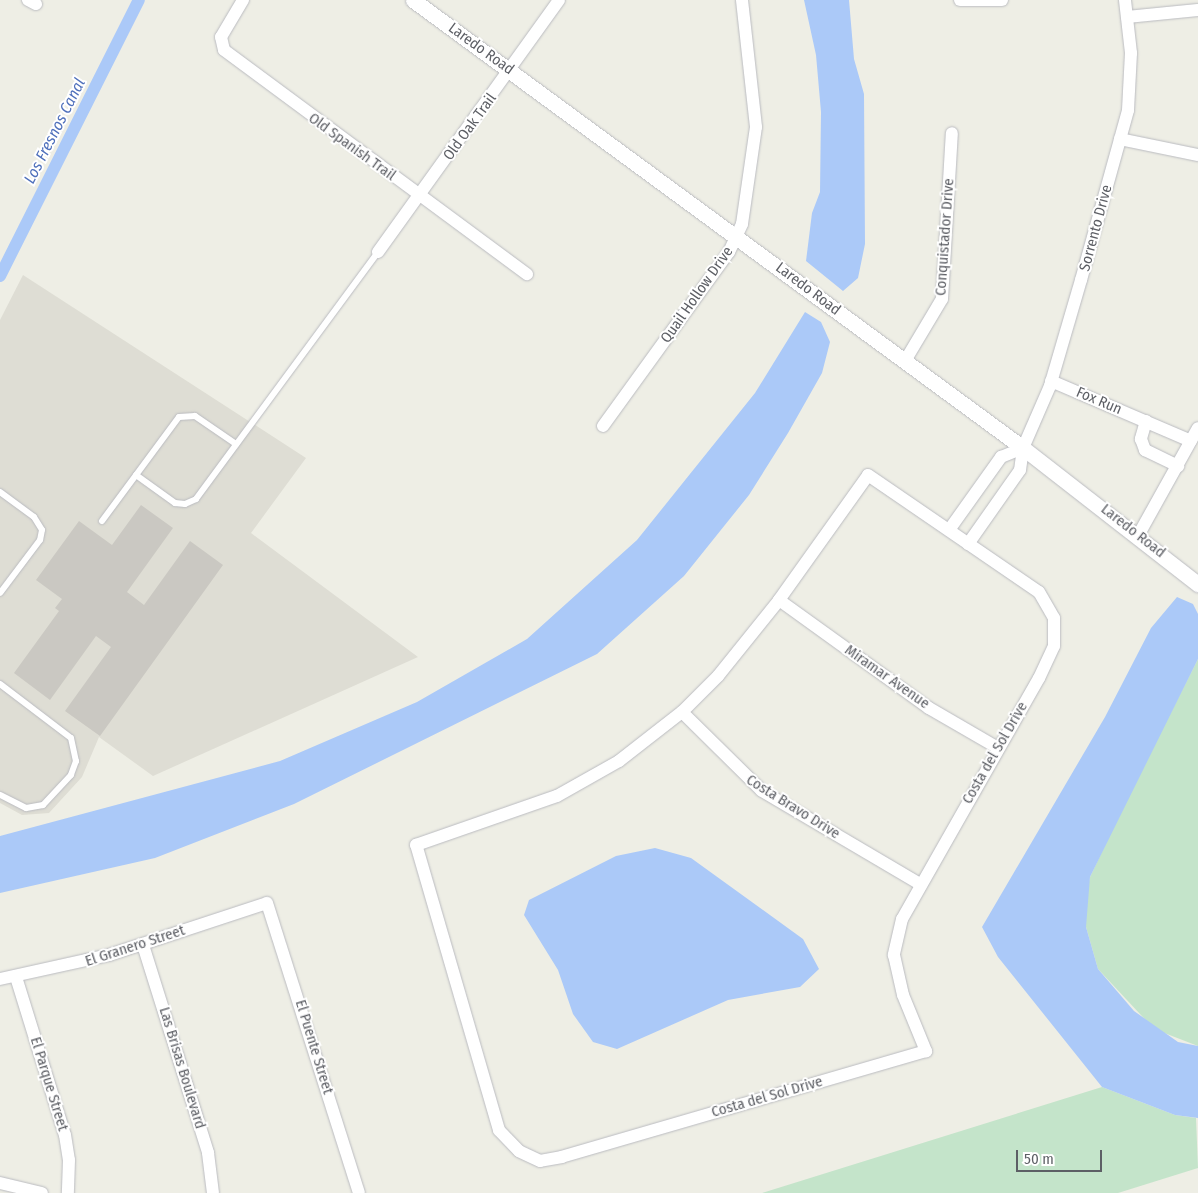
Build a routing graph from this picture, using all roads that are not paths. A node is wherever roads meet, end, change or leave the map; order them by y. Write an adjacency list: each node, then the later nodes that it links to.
1 (243, 0): 14 (street, Old Spanish Trail)
2 (413, 0): 10 (street, Laredo Road)
3 (559, 0): 10 (street, Old Oak Trail)
4 (742, 0): 15 (street, Quail Hollow Drive)
5 (960, 0): 6 (street)
6 (1002, 0)
7 (1125, 0): 9 (street, Sorrento Drive)
8 (1198, 10): 9 (street)
9 (1127, 17): 12 (street, Sorrento Drive)
10 (511, 71): 14 (street, Old Oak Trail); 15 (street, Laredo Road)
11 (952, 133): 18 (street, Conquistador Drive)
12 (1120, 139): 13 (street); 19 (street, Sorrento Drive)
13 (1198, 155)
14 (419, 196): 16 (street, Old Oak Trail); 17 (street, Old Spanish Trail)
15 (738, 237): 18 (street, Laredo Road); 21 (street, Quail Hollow Drive)
16 (378, 252): 24 (lane)
17 (527, 274)
18 (905, 361): 25 (street, Laredo Road)
19 (1051, 380): 20 (street, Fox Run); 25 (street, Sorrento Drive)
20 (1146, 421): 23 (street, Fox Run); 26 (street)
21 (603, 426)
22 (1198, 428): 23 (street)
23 (1191, 441): 26 (street)
24 (236, 444): 27 (lane); 27 (lane)
25 (1023, 448): 30 (street); 31 (street, Laredo Road); 32 (street, Sorrento Drive)
26 (1178, 466): 31 (street)
27 (136, 476): 29 (lane)
28 (0, 492): 34 (lane)
29 (102, 521)
30 (949, 530): 32 (street, Costa del Sol Drive); 35 (street, Costa del Sol Drive)
31 (1139, 534): 33 (street, Laredo Road)
32 (968, 544): 38 (street, Costa del Sol Drive)
33 (1198, 584)
34 (0, 593)
35 (779, 600): 37 (street, Costa del Sol Drive); 38 (street, Miramar Avenue)
36 (0, 684): 39 (lane)
37 (682, 712): 40 (street, Costa Bravo Drive); 40 (street, Costa del Sol Drive)
38 (998, 748): 40 (street, Costa del Sol Drive)
39 (0, 794)
40 (920, 884)
41 (267, 903): 42 (street, El Granero Street); 49 (street, El Puente Street)
42 (143, 945): 43 (street, El Granero Street); 48 (street, Las Brisas Boulevard)
43 (16, 978): 44 (street, El Granero Street); 47 (street, El Parque Street)
44 (0, 980)
45 (0, 1183): 46 (street)
46 (42, 1193)
47 (68, 1193)
48 (213, 1193)
49 (358, 1193)

